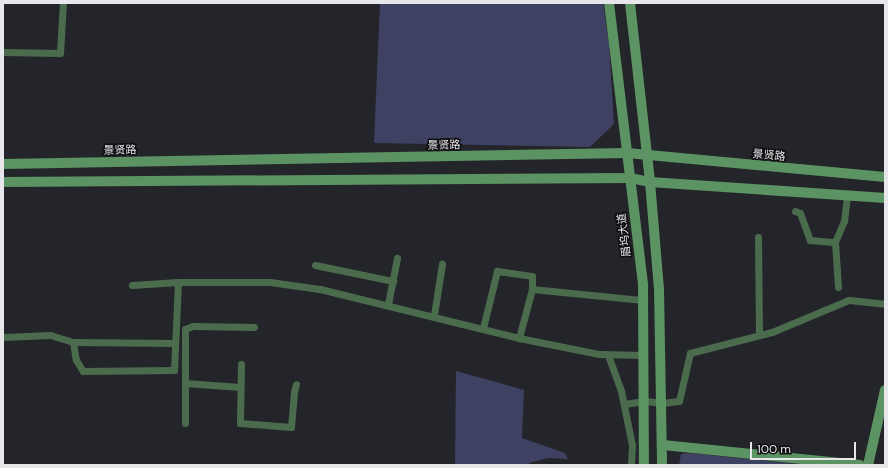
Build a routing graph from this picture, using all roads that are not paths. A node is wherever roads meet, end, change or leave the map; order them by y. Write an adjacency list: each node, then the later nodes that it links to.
1 (63, 3): 4 (street)
2 (610, 3): 5 (main road, 眉坞大道)
3 (630, 3): 6 (main road)
4 (3, 52)
5 (627, 153): 6 (main road, 景贤路); 7 (main road, 景贤路); 9 (main road, 眉坞大道)
6 (646, 156): 8 (main road, 景贤路); 11 (main road)
7 (3, 164)
8 (885, 177)
9 (630, 178): 10 (main road); 11 (main road); 25 (main road, 眉坞大道)
10 (3, 182)
11 (650, 182): 12 (main road); 46 (main road)
12 (847, 196): 13 (main road); 16 (street)
13 (885, 198)
14 (795, 211): 16 (street)
15 (758, 237): 31 (street)
16 (835, 242): 23 (street)
17 (398, 258): 20 (street)
18 (442, 264): 28 (street)
19 (315, 265): 20 (street)
20 (393, 281): 26 (street)
21 (178, 282): 22 (street); 26 (street); 35 (street)
22 (132, 285)
23 (838, 287)
24 (532, 289): 25 (street); 30 (street); 33 (street)
25 (643, 300): 37 (main road, 眉坞大道)
26 (388, 304): 28 (street)
27 (885, 304): 31 (street)
28 (434, 315): 30 (street)
29 (254, 327): 39 (street)
30 (483, 328): 33 (street)
31 (759, 335): 46 (street)
32 (3, 337): 34 (street)
33 (519, 338): 36 (street)
34 (73, 342): 35 (street); 38 (street)
35 (174, 343): 38 (street)
36 (608, 354): 37 (street); 47 (street)
37 (644, 355): 45 (main road, 眉坞大道)
38 (173, 364): 39 (street)
39 (185, 364): 41 (street)
40 (241, 364): 43 (street)
41 (185, 383): 43 (street); 48 (street)
42 (296, 384): 43 (street)
43 (240, 387)
44 (885, 390): 54 (main road)
45 (645, 400): 46 (street); 47 (street); 51 (main road, 眉坞大道)
46 (662, 403): 49 (main road)
47 (624, 404): 50 (street)
48 (185, 423)
49 (663, 445): 52 (main road); 53 (main road)
50 (631, 465)
51 (644, 465)
52 (662, 465)
53 (860, 465)
54 (868, 465)

